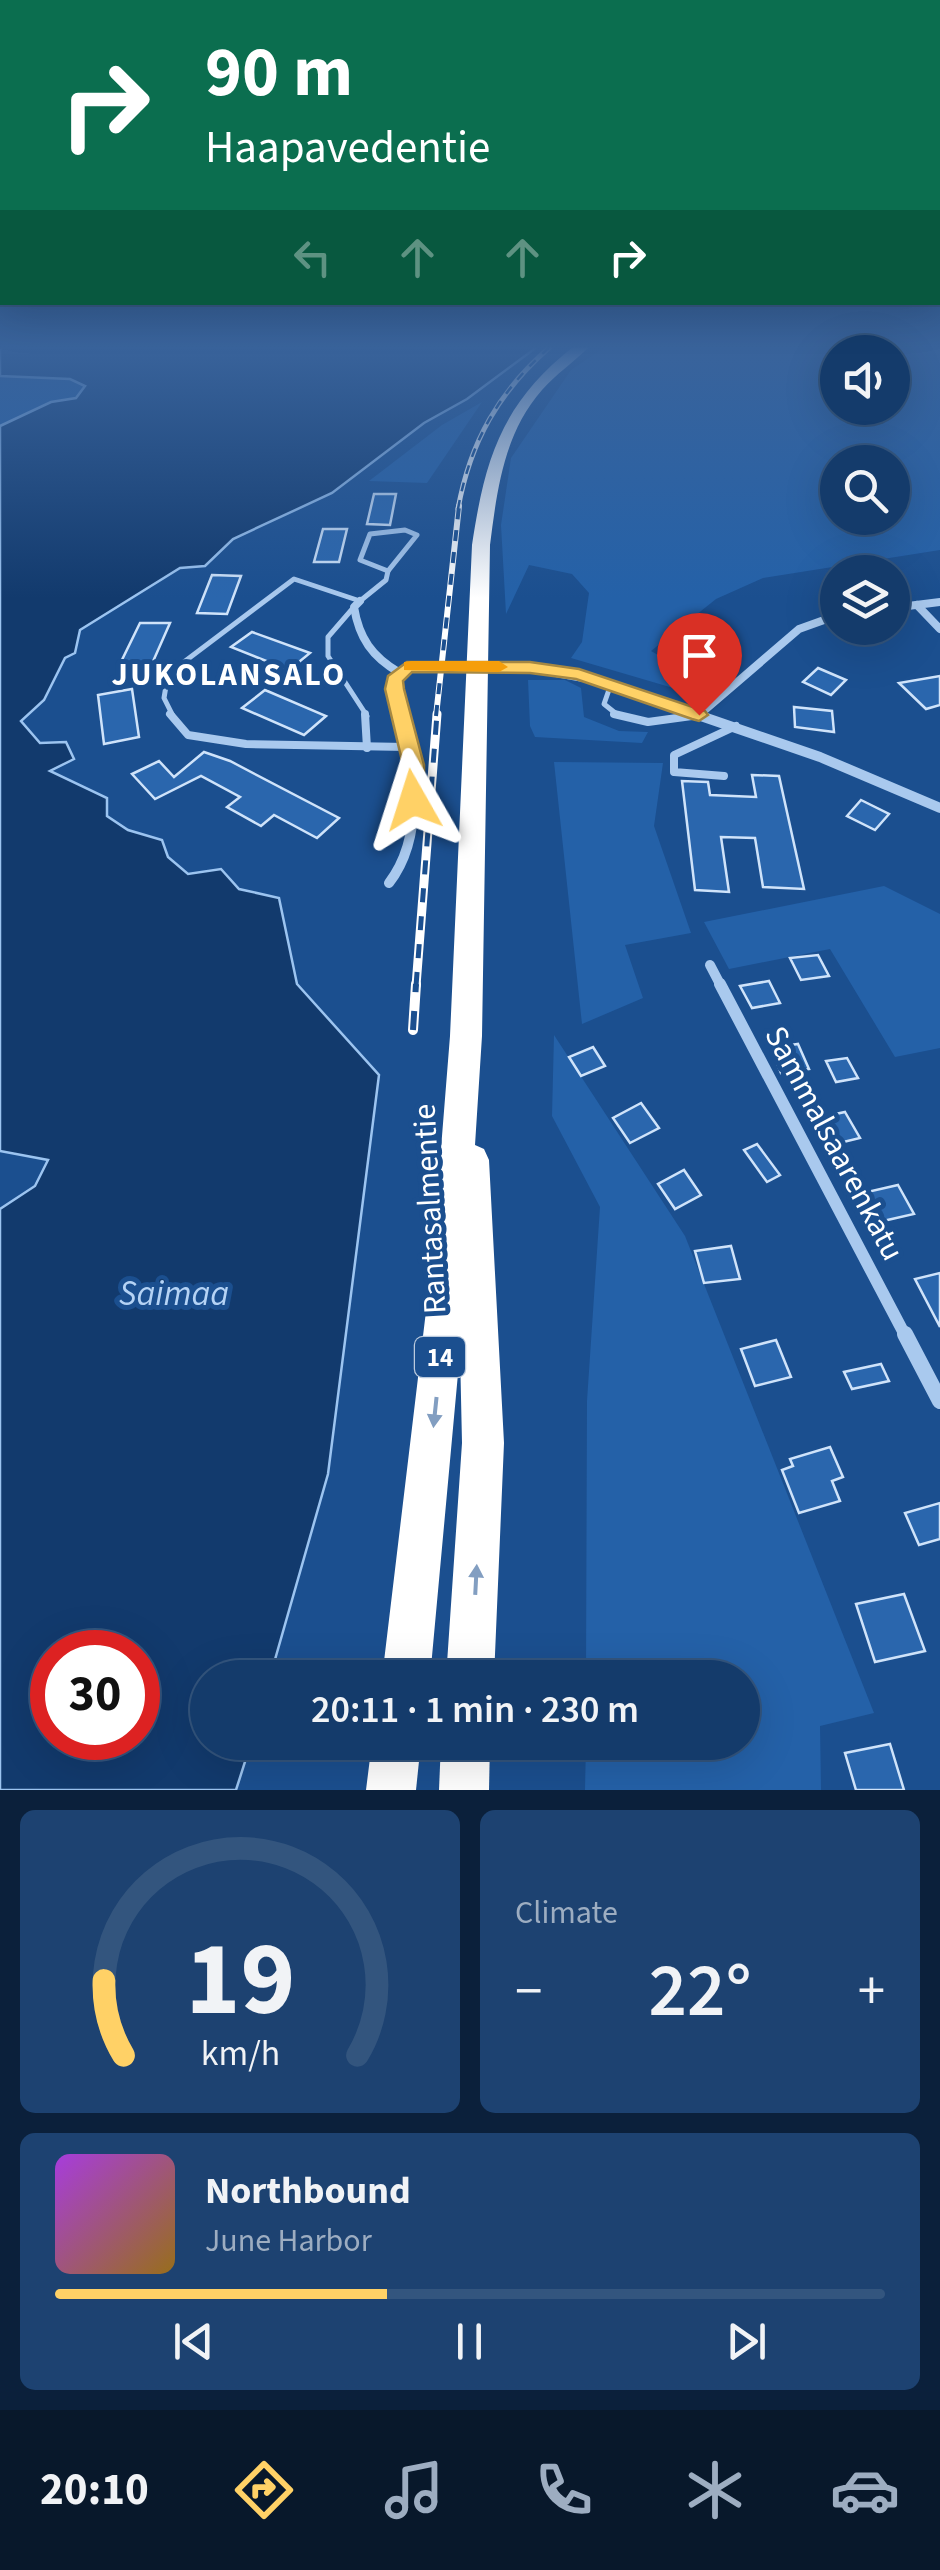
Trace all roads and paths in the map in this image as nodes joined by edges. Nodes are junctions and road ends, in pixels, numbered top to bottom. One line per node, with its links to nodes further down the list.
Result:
1 (508, 431): 19 (highway, Rantasalmentie / 14)
2 (388, 571): 2 (lane); 4 (lane)
3 (940, 602): 5 (street)
4 (357, 604): 9 (street); 14 (lane); 14 (lane)
5 (916, 605): 6 (street); 8 (street)
6 (910, 606)
7 (820, 622): 11 (street)
8 (940, 629)
9 (400, 673): 10 (street, bridge); 13 (street)
10 (611, 684): 11 (street); 11 (lane)
11 (699, 715): 12 (street)
12 (737, 726): 15 (lane); 16 (street)
13 (406, 747): 14 (lane); 17 (street)
14 (367, 748)
15 (724, 776)
16 (940, 808)
17 (389, 883)
18 (710, 964): 20 (street, Sammalsaarenkatu)
19 (466, 1036): 21 (highway, Rantasalmentie / 14, one-way to 21); 24 (highway, Rantasalmentie / 14, one-way to 19)
20 (940, 1401)
21 (416, 1596): 22 (highway, Rantasalmentie / 14); 23 (highway, Rantasalmentie / 14)
22 (408, 1660)
23 (419, 1660)
24 (471, 1660)
25 (395, 1760): 28 (highway)
26 (412, 1760): 29 (highway)
27 (465, 1760): 30 (highway)
28 (391, 1790)
29 (409, 1790)
30 (464, 1790)

